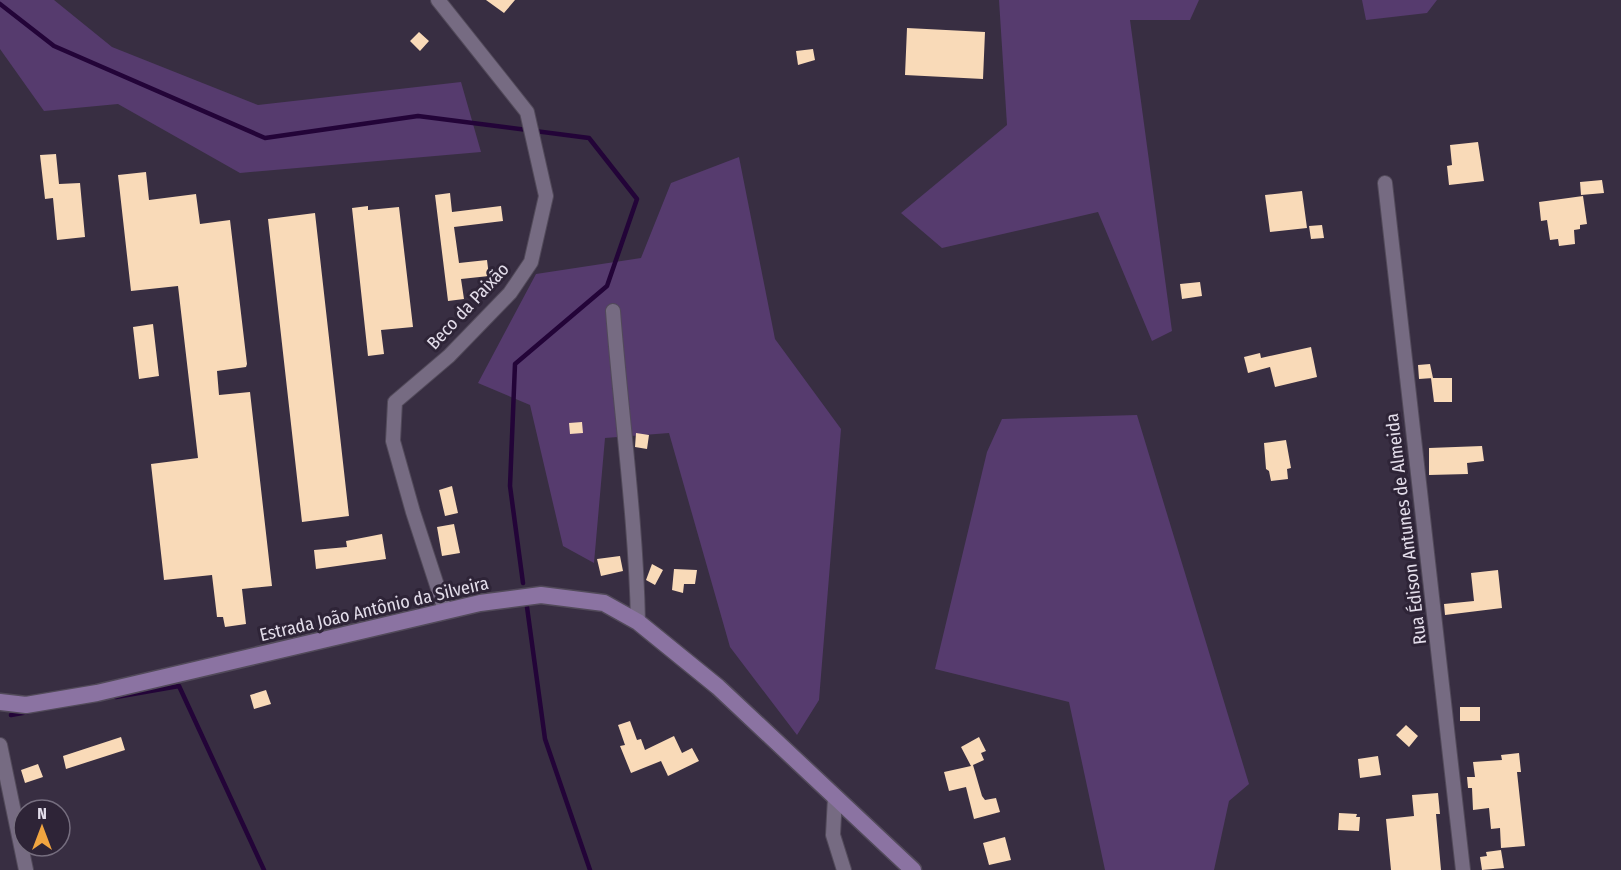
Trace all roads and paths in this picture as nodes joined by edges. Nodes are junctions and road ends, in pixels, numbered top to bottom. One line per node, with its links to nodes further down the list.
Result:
1 (438, 0): 4 (street, Beco da Paixão)
2 (1385, 183): 12 (street, Rua Édison Antunes de Almeida)
3 (613, 311): 5 (street)
4 (445, 610): 5 (main road, Estrada João Antônio da Silveira); 6 (main road, Estrada João Antônio da Silveira)
5 (638, 622): 8 (main road, Estrada João Antônio da Silveira)
6 (0, 702)
7 (0, 745): 9 (street)
8 (836, 797): 10 (street); 11 (main road, Estrada João Antônio da Silveira)
9 (27, 870)
10 (844, 870)
11 (913, 870)
12 (1463, 870)

